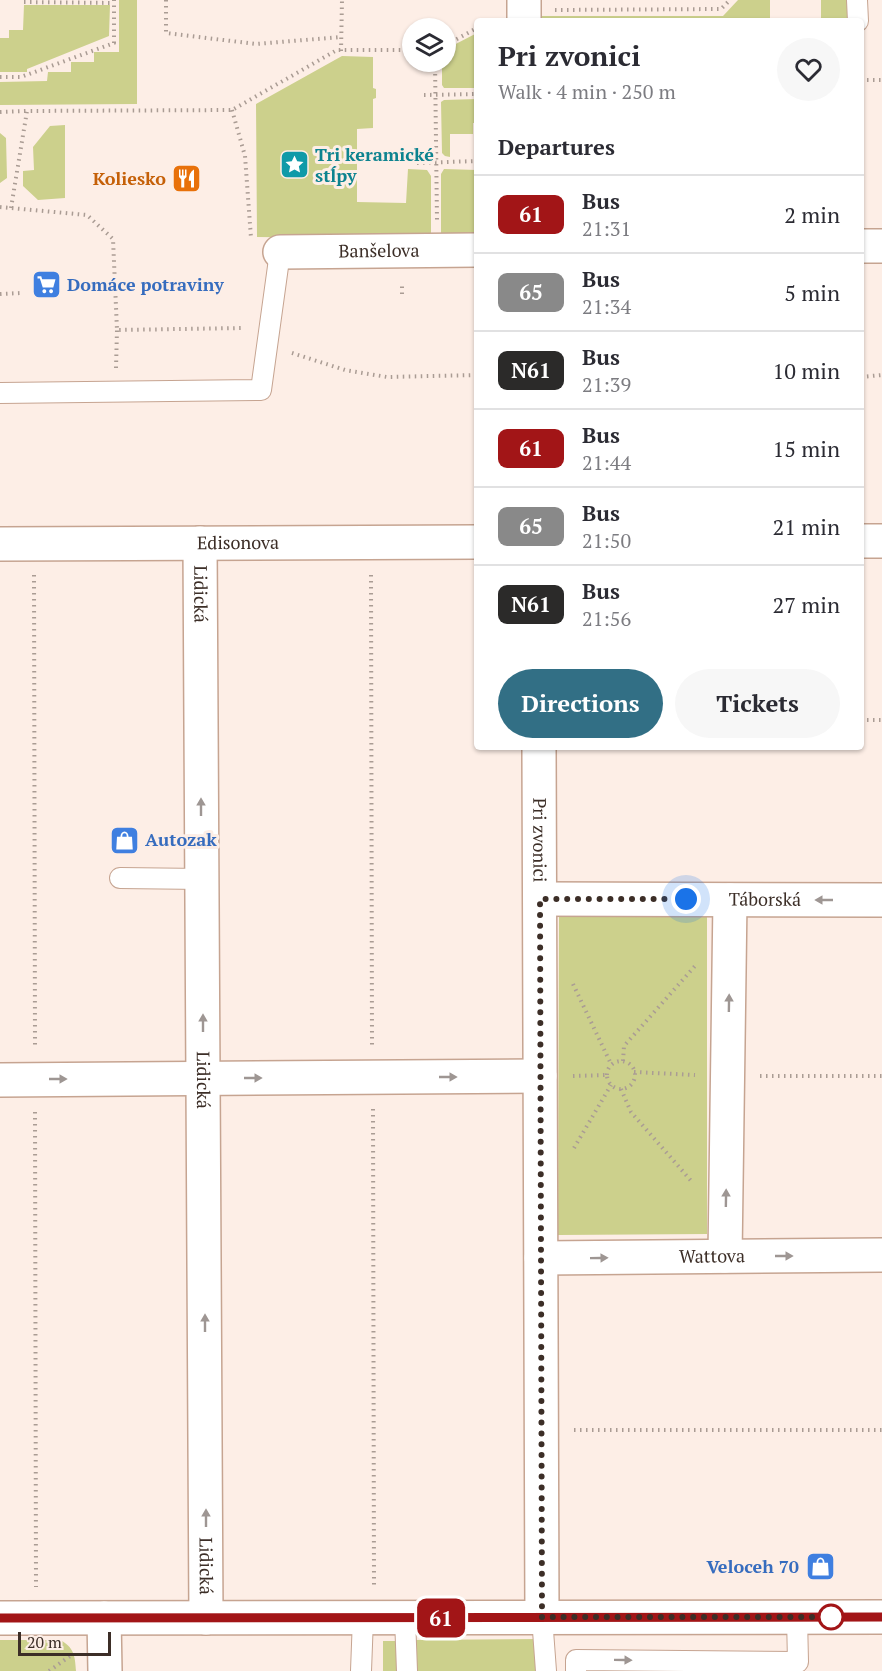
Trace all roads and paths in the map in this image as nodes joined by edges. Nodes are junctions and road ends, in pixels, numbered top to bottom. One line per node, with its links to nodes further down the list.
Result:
1 (166, 0): 11 (path)
2 (342, 0): 11 (path)
3 (730, 0): 8 (path)
4 (857, 0): 9 (lane)
5 (75, 1): 6 (path); 7 (path)
6 (114, 1): 16 (path)
7 (24, 2)
8 (524, 10)
9 (858, 18)
10 (474, 30): 12 (path)
11 (341, 37): 14 (path)
12 (456, 40)
13 (402, 50): 14 (path)
14 (341, 51): 22 (path)
15 (435, 72): 21 (path)
16 (0, 77)
17 (864, 80): 18 (path)
18 (882, 80)
19 (474, 94): 21 (path)
20 (424, 95): 21 (path)
21 (436, 95): 27 (path)
22 (232, 110): 23 (path); 34 (path)
23 (27, 111): 24 (path); 29 (path)
24 (0, 112)
25 (474, 161): 27 (path)
26 (417, 163): 27 (path)
27 (437, 163): 32 (path)
28 (0, 207): 29 (path)
29 (12, 208): 38 (path)
30 (864, 246): 31 (street)
31 (882, 246)
32 (438, 250): 33 (street, Banšelova); 34 (street, Banšelova)
33 (474, 250)
34 (280, 252): 39 (lane)
35 (21, 293): 36 (path)
36 (0, 294)
37 (250, 328): 38 (path)
38 (117, 330): 43 (path)
39 (268, 342): 40 (path); 43 (lane)
40 (474, 375)
41 (882, 375): 42 (path)
42 (864, 376)
43 (115, 392): 44 (lane)
44 (0, 393)
45 (864, 541): 46 (street)
46 (882, 541)
47 (474, 542): 48 (street, Edisonova)
48 (200, 543): 49 (street, Edisonova); 54 (street, Lidická, one-way to 48)
49 (0, 544)
50 (864, 720): 51 (path)
51 (882, 720)
52 (539, 750): 55 (street, Pri zvonici)
53 (120, 878): 54 (lane)
54 (202, 879): 66 (street, Lidická, one-way to 54)
55 (540, 899): 57 (street, Táborská); 63 (street, Pri zvonici)
56 (882, 900): 57 (street, Táborská, one-way to 57)
57 (730, 913): 59 (path); 64 (street, one-way to 57)
58 (568, 974): 60 (path)
59 (623, 1061): 60 (path); 61 (path)
60 (611, 1064): 62 (path)
61 (634, 1072): 64 (path); 69 (path)
62 (606, 1075): 63 (path); 68 (path)
63 (551, 1076): 66 (street, one-way to 63); 74 (street, Pri zvonici)
64 (728, 1076): 65 (path); 73 (street, one-way to 64)
65 (882, 1076)
66 (203, 1078): 67 (street, one-way to 66); 82 (street, Lidická, one-way to 66)
67 (0, 1080)
68 (611, 1084): 69 (path); 70 (path)
69 (621, 1089): 71 (path)
70 (569, 1156)
71 (694, 1184)
72 (882, 1255): 73 (street, Wattova, one-way to 72)
73 (725, 1256): 74 (street, Wattova, one-way to 73)
74 (541, 1258): 75 (street, Pri zvonici)
75 (542, 1430): 76 (path); 77 (street, Pri zvonici)
76 (882, 1430)
77 (542, 1617): 78 (street); 84 (street); 90 (lane)
78 (797, 1617): 79 (street); 91 (lane, one-way to 78)
79 (882, 1617)
80 (0, 1618): 81 (street)
81 (104, 1618): 82 (street); 87 (street)
82 (206, 1618): 83 (street)
83 (363, 1618): 84 (street); 88 (lane)
84 (405, 1618): 89 (lane)
85 (77, 1652): 86 (path)
86 (49, 1671)
87 (105, 1671)
88 (361, 1671)
89 (407, 1671)
90 (546, 1671)
91 (576, 1671)

